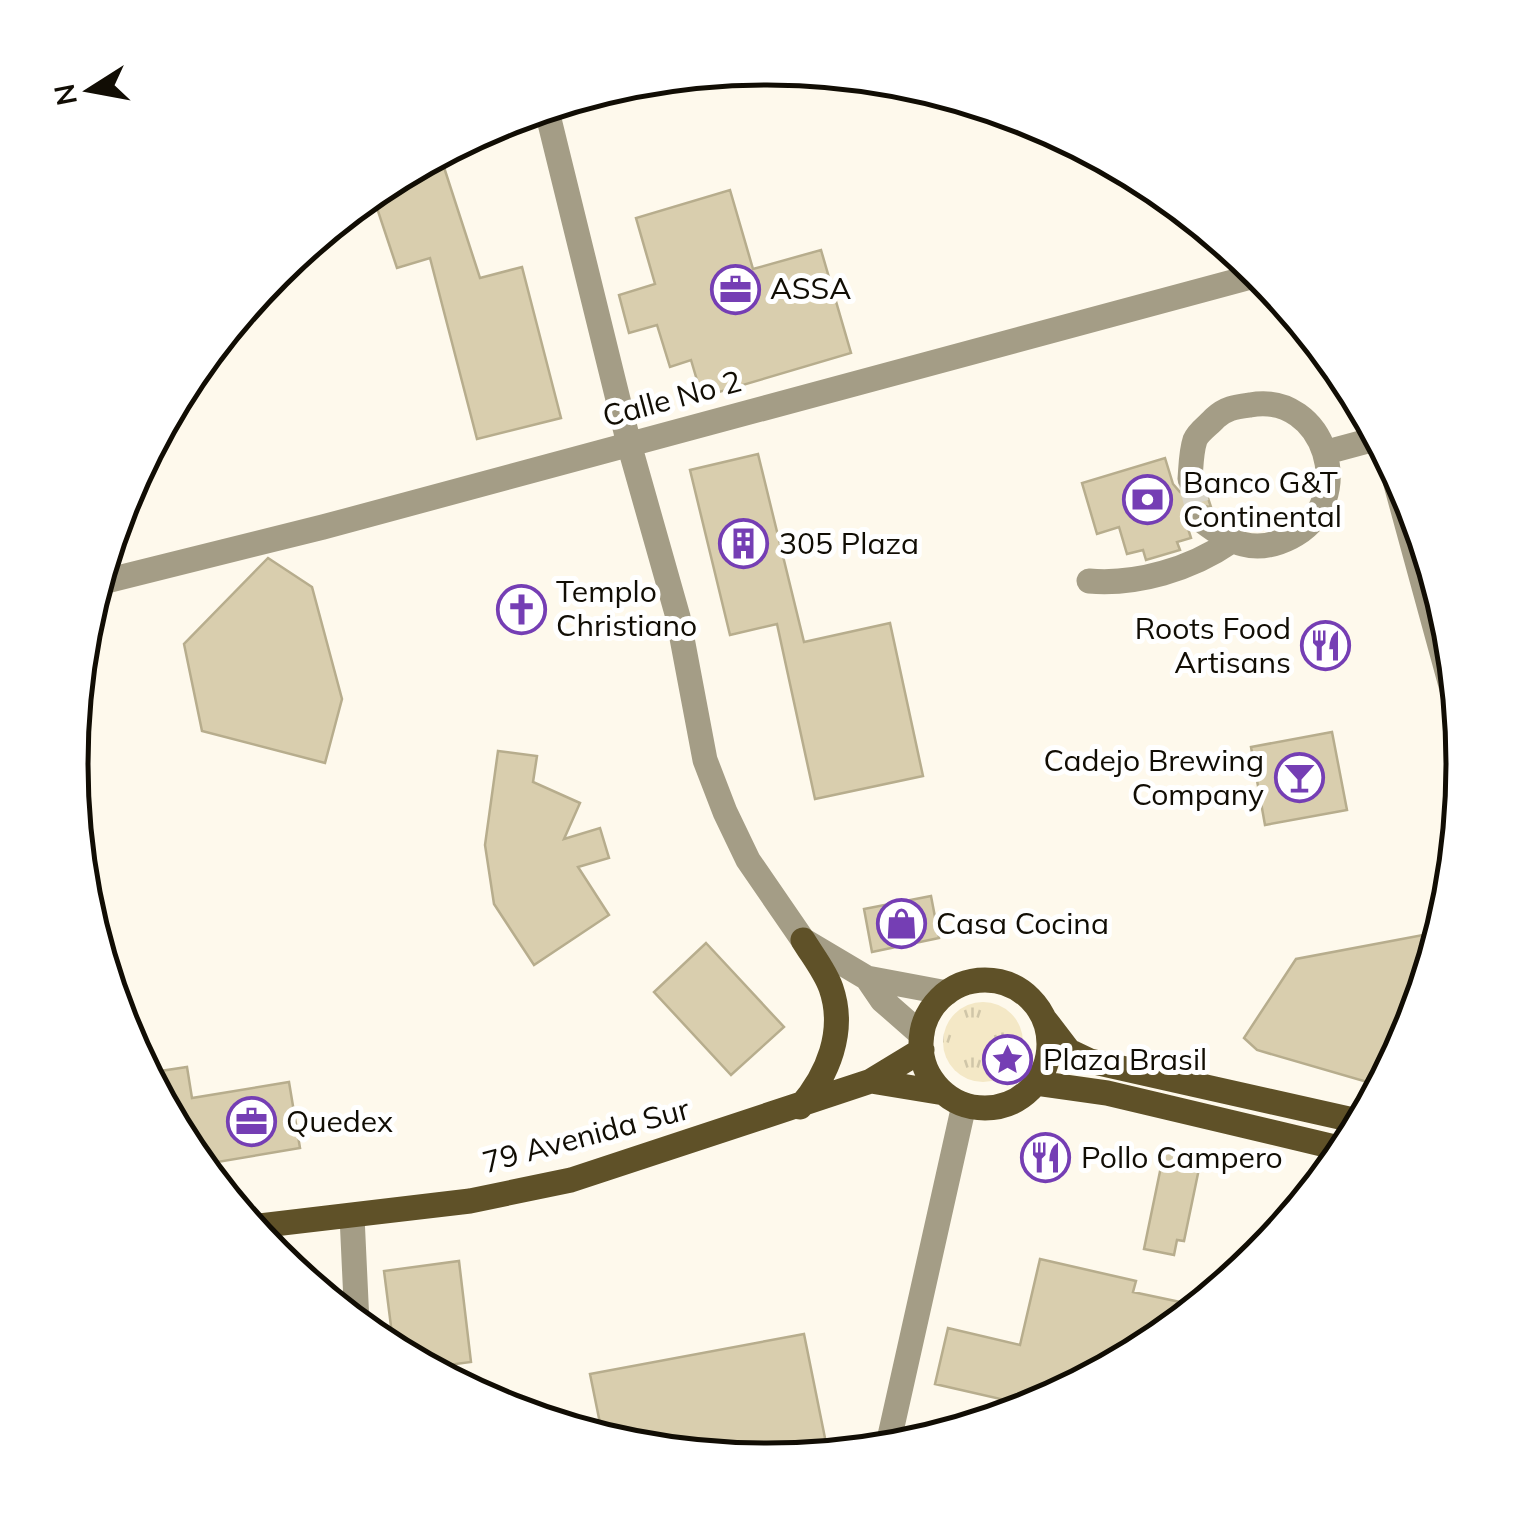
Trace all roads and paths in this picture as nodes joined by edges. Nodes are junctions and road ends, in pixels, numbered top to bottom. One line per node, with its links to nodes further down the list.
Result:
1 (549, 121): 4 (street)
2 (1243, 279): 4 (street, Calle No 2)
3 (1365, 442): 5 (street)
4 (629, 444): 9 (street, Calle No 2); 11 (street)
5 (1327, 452): 6 (street); 8 (street)
6 (1190, 478)
7 (1201, 520): 8 (street)
8 (1230, 542): 10 (street)
9 (115, 579)
10 (1090, 580)
11 (803, 940): 12 (street); 19 (main road)
12 (866, 978): 13 (street); 15 (street)
13 (946, 993): 14 (main road); 15 (main road)
14 (1043, 1017): 17 (main road); 20 (main road)
15 (922, 1042): 16 (main road, 79 Avenida Sur); 18 (main road)
16 (871, 1081): 18 (main road, 79 Avenida Sur); 19 (main road, 79 Avenida Sur)
17 (1036, 1083): 18 (main road); 21 (main road)
18 (954, 1099): 25 (street)
19 (800, 1107): 22 (main road, 79 Avenida Sur)
20 (1347, 1119)
21 (1329, 1146)
22 (352, 1216): 23 (main road, 79 Avenida Sur); 24 (street)
23 (268, 1224)
24 (355, 1304)
25 (890, 1432)

